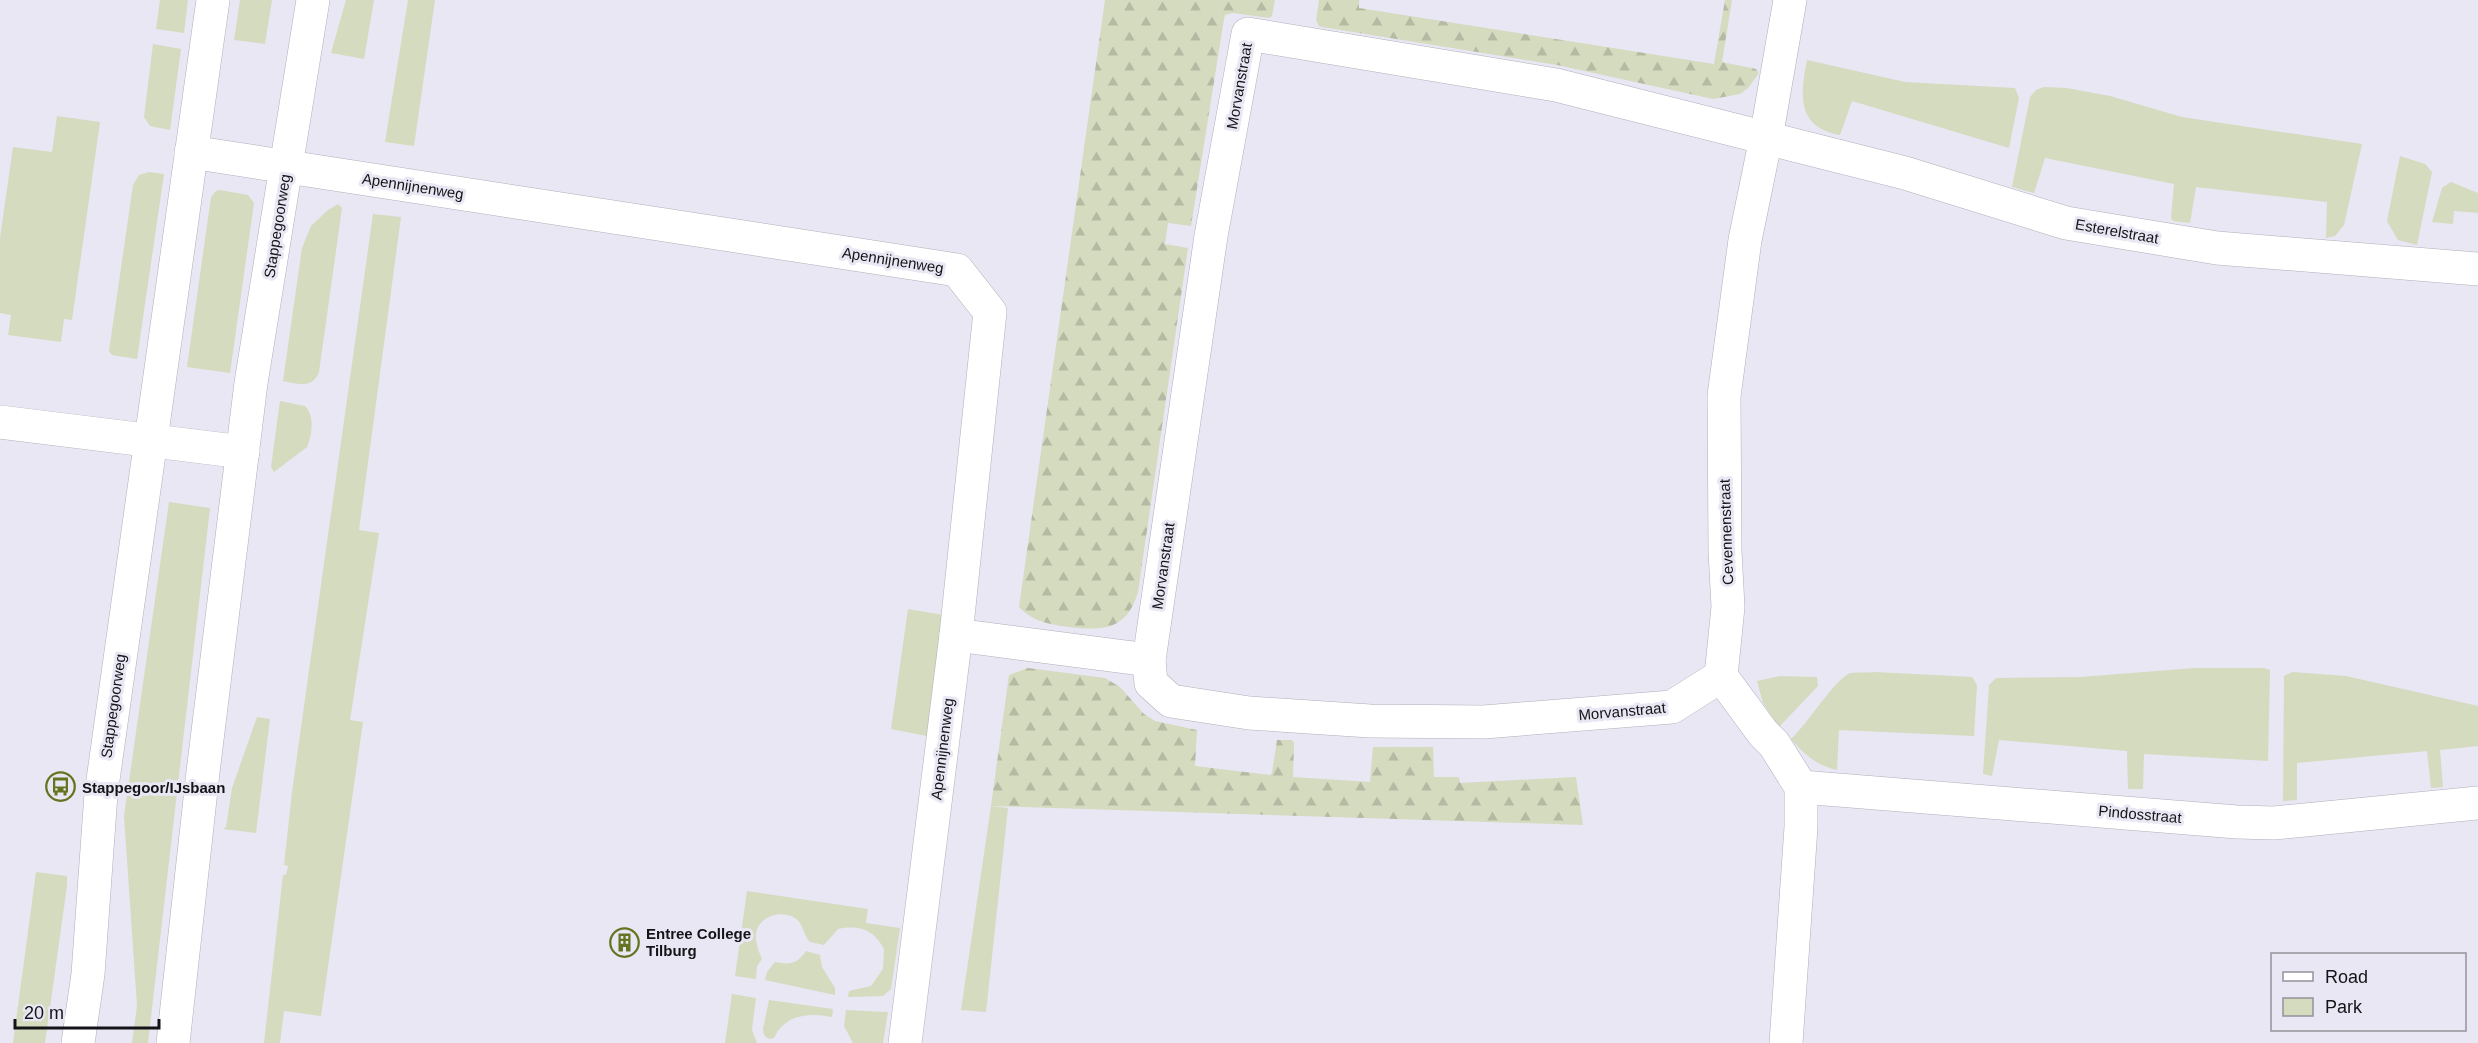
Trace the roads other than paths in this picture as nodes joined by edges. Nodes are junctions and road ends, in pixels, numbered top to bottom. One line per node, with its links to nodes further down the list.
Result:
1 (213, 0): 5 (street, Stappegoorweg)
2 (313, 0): 6 (street, Stappegoorweg)
3 (1790, 0): 4 (street, Cevennenstraat)
4 (1766, 138): 7 (street, Esterelstraat); 12 (street, Morvanstraat); 13 (street, Cevennenstraat)
5 (191, 152): 6 (street, Apennijnenweg); 9 (street, Stappegoorweg)
6 (286, 166): 10 (street, Stappegoorweg); 11 (street, Apennijnenweg)
7 (2478, 269)
8 (0, 422): 9 (street)
9 (149, 442): 10 (street); 16 (street, Stappegoorweg)
10 (243, 452): 17 (street, Stappegoorweg)
11 (956, 635): 12 (street); 18 (street, Apennijnenweg)
12 (1149, 660): 13 (street, Morvanstraat)
13 (1721, 676): 14 (street)
14 (1801, 787): 15 (street, Pindosstraat); 19 (street)
15 (2478, 803)
16 (78, 1043)
17 (173, 1043)
18 (905, 1043)
19 (1786, 1043)

